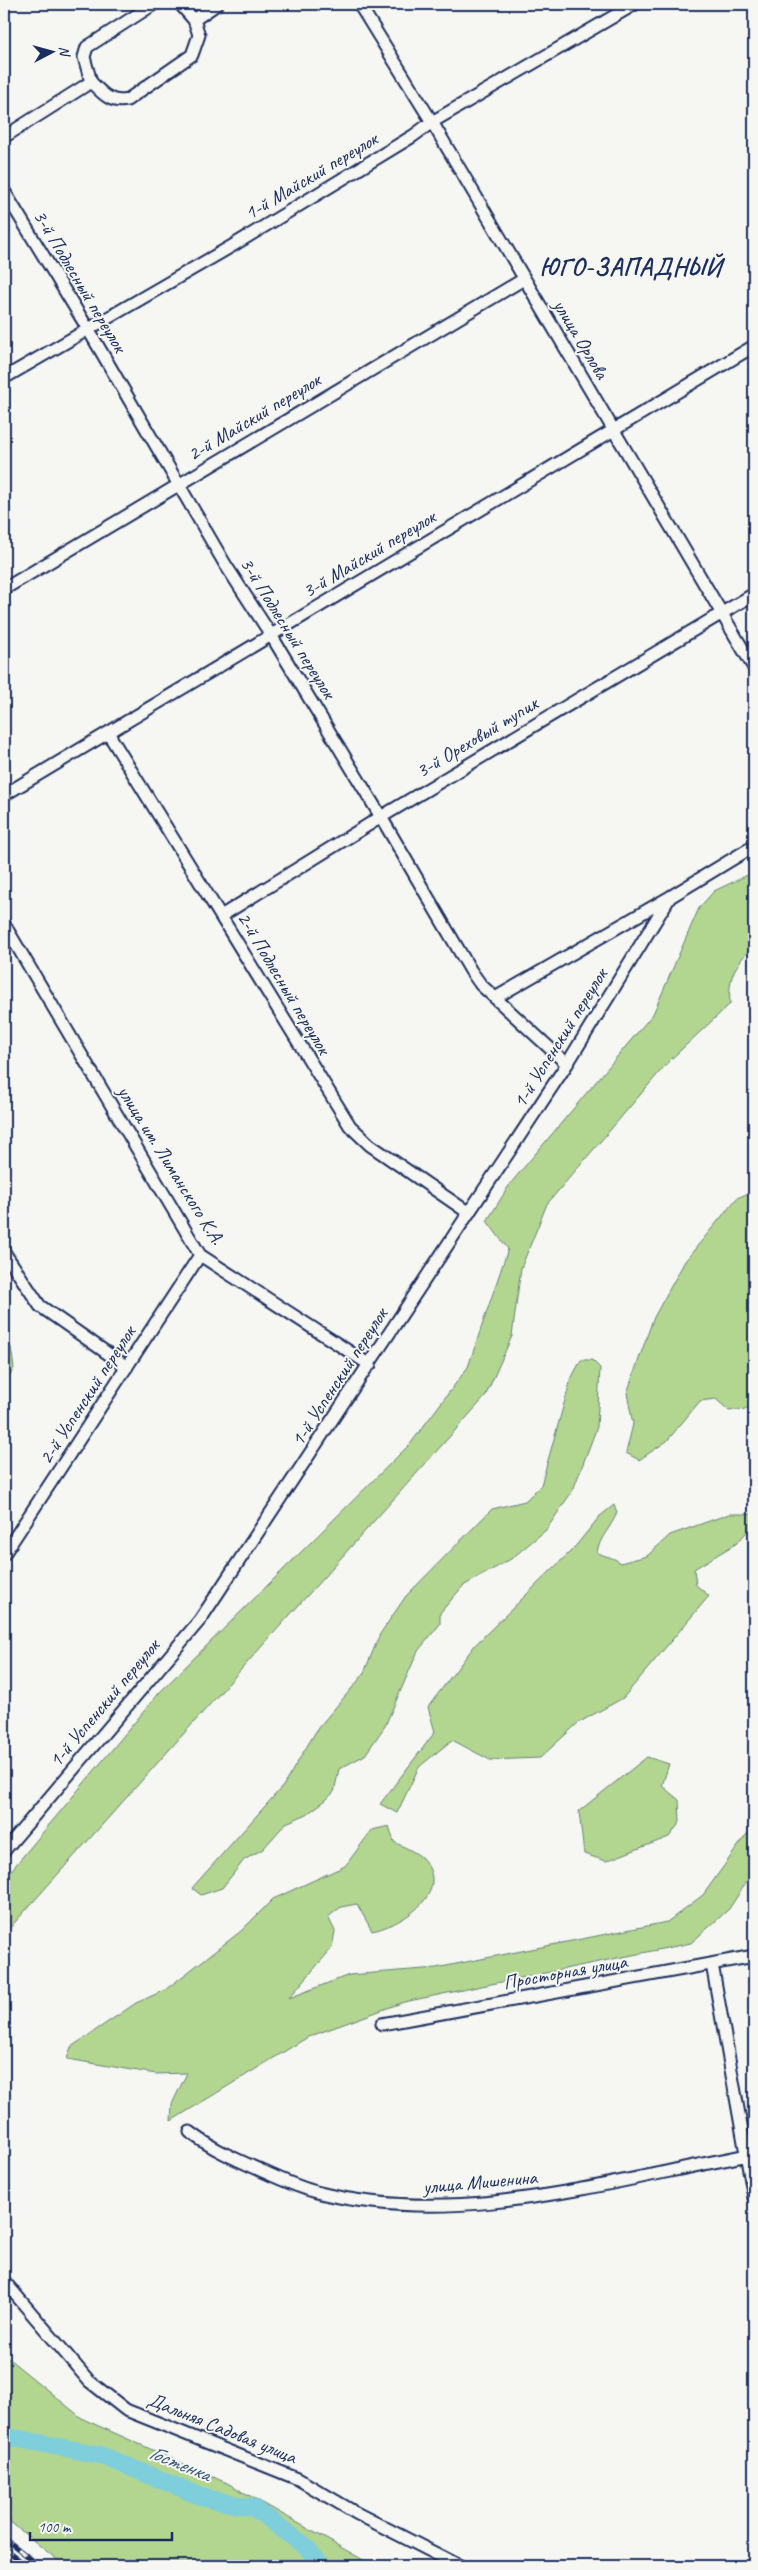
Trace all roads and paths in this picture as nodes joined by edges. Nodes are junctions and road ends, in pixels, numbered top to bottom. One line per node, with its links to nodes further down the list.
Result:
1 (154, 4): 7 (street)
2 (180, 4): 6 (street)
3 (217, 4): 6 (street)
4 (359, 4): 8 (street, улица Орлова)
5 (635, 4): 8 (street, 1-й Майский переулок)
6 (194, 20): 7 (street)
7 (91, 82): 9 (street)
8 (432, 122): 11 (street, улица Орлова); 12 (street, 1-й Майский переулок)
9 (4, 138)
10 (4, 191): 12 (street, 3-й Подлесный переулок)
11 (524, 279): 15 (street, улица Орлова); 16 (street, 2-й Майский переулок)
12 (88, 329): 14 (street, 1-й Майский переулок); 16 (street, 3-й Подлесный переулок)
13 (754, 346): 15 (street, 3-й Майский переулок)
14 (4, 378)
15 (613, 429): 19 (street, улица Орлова); 20 (street, 3-й Майский переулок)
16 (178, 484): 17 (street, 2-й Майский переулок); 20 (street, 3-й Подлесный переулок)
17 (4, 589)
18 (754, 594): 19 (street, 3-й Ореховый тупик)
19 (722, 613): 21 (street, улица Орлова); 24 (street, 3-й Ореховый тупик)
20 (271, 635): 22 (street, 3-й Майский переулок); 24 (street, 3-й Подлесный переулок)
21 (754, 668)
22 (108, 733): 23 (street, 3-й Майский переулок); 27 (street, 2-й Подлесный переулок)
23 (4, 795)
24 (380, 817): 27 (street, 3-й Ореховый тупик); 29 (street, 3-й Подлесный переулок)
25 (754, 846): 26 (street, 1-й Успенский переулок)
26 (670, 897): 29 (street, 1-й Успенский переулок); 30 (street, 1-й Успенский переулок)
27 (222, 916): 31 (street, 2-й Подлесный переулок)
28 (4, 924): 33 (street, улица им. Лиманского К.А.)
29 (495, 998): 30 (street, 3-й Подлесный переулок)
30 (567, 1064): 31 (street, 1-й Успенский переулок)
31 (469, 1213): 34 (street, 1-й Успенский переулок)
32 (4, 1252): 35 (street)
33 (200, 1255): 34 (street, улица им. Лиманского К.А.); 35 (street, 2-й Успенский переулок)
34 (370, 1365): 37 (street, 1-й Успенский переулок)
35 (127, 1367): 36 (street, 2-й Успенский переулок)
36 (4, 1554)
37 (4, 1851)
38 (754, 1956): 39 (street, Просторная улица)
39 (712, 1964): 40 (street, Просторная улица); 42 (street)
40 (382, 2024)
41 (190, 2132): 42 (street, улица Мишенина)
42 (750, 2155): 43 (street)
43 (754, 2198)
44 (4, 2281): 45 (street, Дальняя Садовая улица)
45 (460, 2566)

